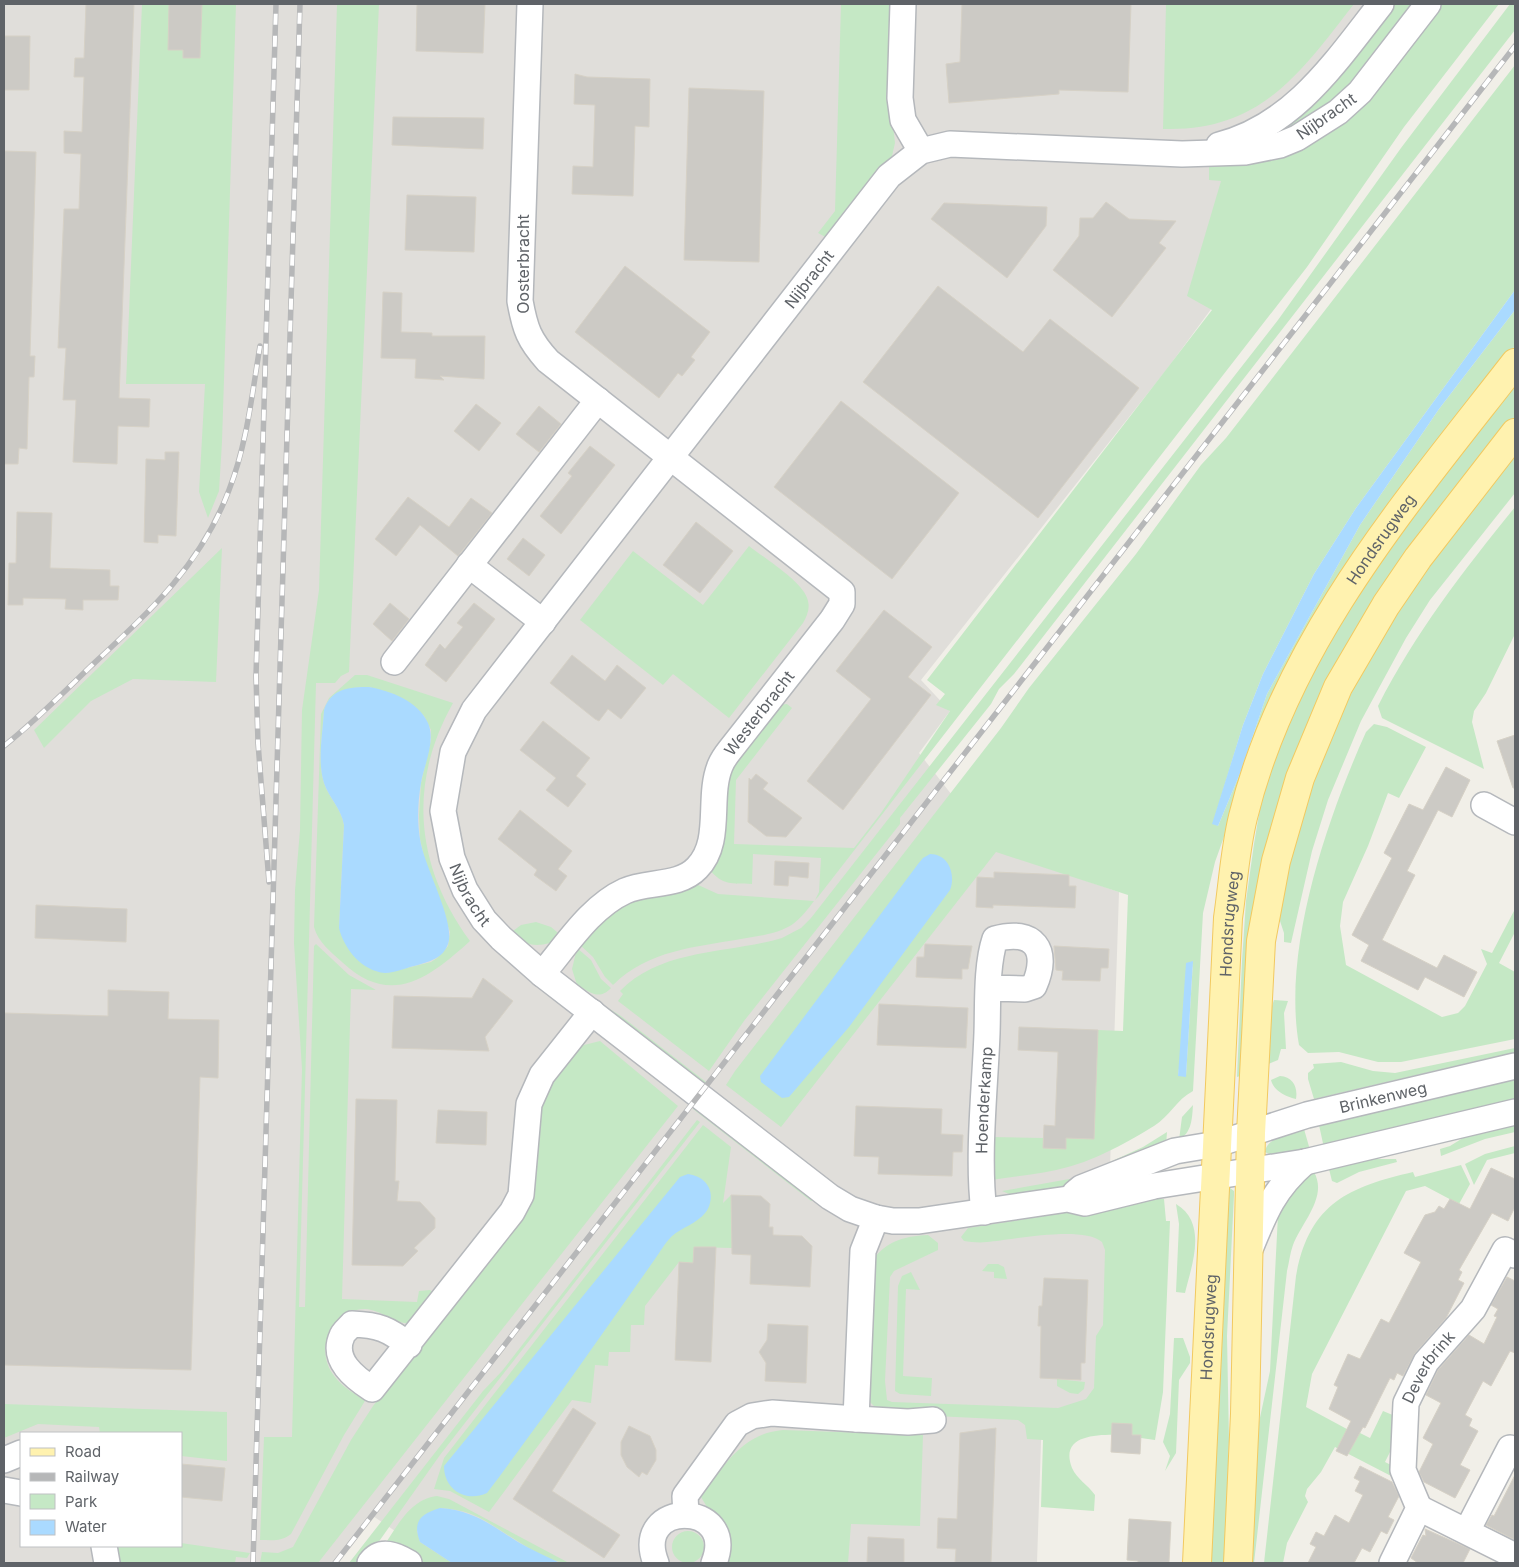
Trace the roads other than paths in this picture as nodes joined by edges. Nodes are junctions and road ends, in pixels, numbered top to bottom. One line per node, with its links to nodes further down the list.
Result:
1 (530, 4): 8 (street, Oosterbracht)
2 (903, 4): 5 (street)
3 (1381, 4): 6 (street, Nijbracht)
4 (1428, 4): 6 (street, Nijbracht)
5 (920, 151): 6 (street, Nijbracht); 10 (street, Nijbracht)
6 (1182, 154)
7 (1515, 363): 22 (main road, Hondsrugweg)
8 (598, 400): 10 (street, Oosterbracht); 11 (street)
9 (1515, 433): 21 (main road, Hondsrugweg)
10 (670, 456): 12 (street, Nijbracht); 16 (street, Westerbracht)
11 (469, 565): 12 (street); 13 (street)
12 (543, 622): 16 (street, Nijbracht)
13 (394, 662)
14 (1484, 805): 15 (street)
15 (1515, 822)
16 (542, 974): 18 (street, Nijbracht)
17 (989, 988): 27 (street, Hoenderkamp)
18 (592, 1012): 28 (street, Nijbracht); 31 (street)
19 (1515, 1066): 21 (street, Brinkenweg)
20 (1515, 1112): 23 (street)
21 (1252, 1133): 22 (street); 24 (main road, Hondsrugweg)
22 (1217, 1144): 25 (main road, Hondsrugweg); 26 (street)
23 (1305, 1162): 24 (street); 29 (street)
24 (1251, 1170): 25 (street); 29 (main road, Hondsrugweg)
25 (1214, 1178): 26 (street); 49 (main road, Hondsrugweg)
26 (1068, 1200): 27 (street)
27 (984, 1212): 28 (street)
28 (876, 1218): 32 (street)
29 (1250, 1249): 50 (main road, Hondsrugweg)
30 (1515, 1255): 39 (street, Deverbrink)
31 (409, 1345)
32 (856, 1419): 33 (street); 40 (street)
33 (933, 1420)
34 (1510, 1448): 41 (street)
35 (20, 1453): 36 (street)
36 (4, 1460)
37 (4, 1490): 38 (street)
38 (20, 1493)
39 (1420, 1508): 41 (street); 51 (street)
40 (686, 1515): 47 (street); 48 (street)
41 (1467, 1531): 43 (street)
42 (104, 1547): 45 (street)
43 (1515, 1556)
44 (371, 1562): 46 (street)
45 (107, 1563)
46 (409, 1563)
47 (656, 1563)
48 (714, 1563)
49 (1197, 1563)
50 (1238, 1563)
51 (1392, 1563)

